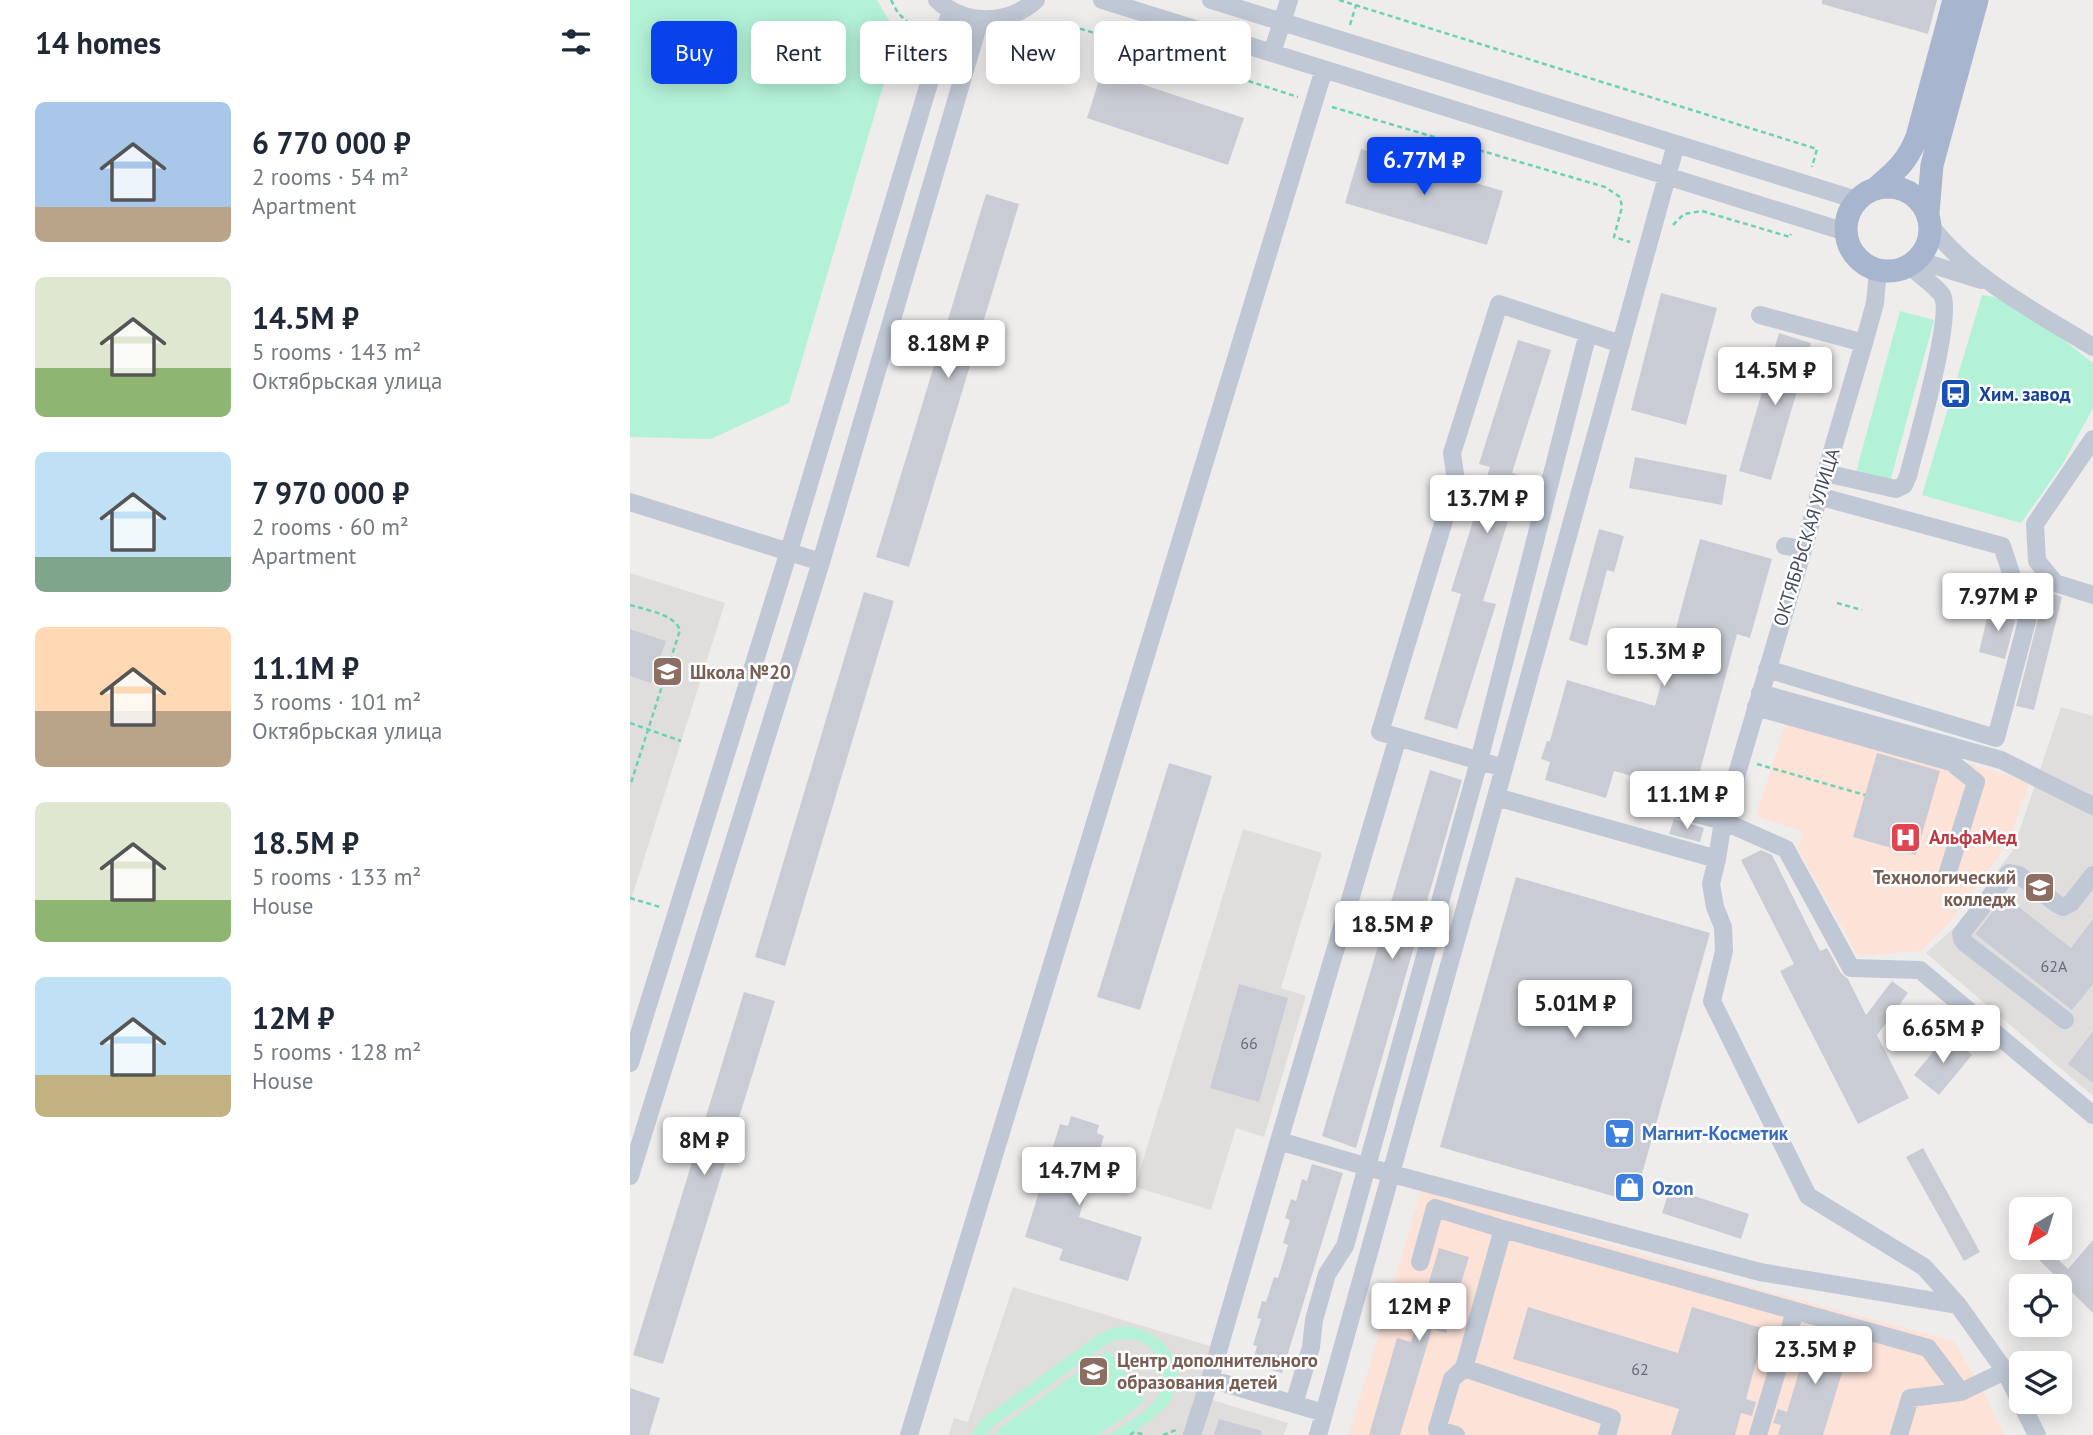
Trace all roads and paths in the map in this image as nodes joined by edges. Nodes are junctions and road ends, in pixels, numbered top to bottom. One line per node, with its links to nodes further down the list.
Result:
1 (1036, 0): 9 (street)
2 (1102, 0): 10 (street)
3 (1211, 0): 11 (street)
4 (1289, 0): 11 (street)
5 (1339, 0): 18 (path)
6 (1954, 0): 19 (main road)
7 (1977, 0): 21 (main road)
8 (944, 5): 9 (street); 37 (street)
9 (980, 19): 38 (street)
10 (1170, 21)
11 (1282, 22): 13 (street); 16 (street)
12 (1251, 46): 13 (street)
13 (1272, 53): 14 (street)
14 (1324, 69): 17 (street); 81 (street)
15 (1325, 105): 24 (path)
16 (1676, 144): 17 (street); 18 (street)
17 (1667, 176): 20 (street); 24 (street)
18 (1806, 184): 19 (street)
19 (1867, 194): 21 (main road); 23 (main road)
20 (1797, 216): 22 (path); 23 (street)
21 (1929, 219): 25 (main road); 27 (street)
22 (1672, 226)
23 (1846, 232): 26 (main road)
24 (1647, 248): 31 (street)
25 (1913, 263): 26 (main road); 27 (street); 34 (street)
26 (1878, 271): 30 (street, ОКТЯБРЬСКАЯ УЛИЦА)
27 (1991, 283): 32 (street)
28 (1760, 314): 30 (street)
29 (1588, 333): 31 (street); 47 (street); 50 (street)
30 (1864, 342): 34 (street, ОКТЯБРЬСКАЯ УЛИЦА)
31 (1621, 344): 51 (street)
32 (2093, 347)
33 (2093, 439): 39 (street)
34 (1825, 473): 35 (street, ОКТЯБРЬСКАЯ УЛИЦА)
35 (1818, 496): 43 (street, ОКТЯБРЬСКАЯ УЛИЦА); 43 (street)
36 (630, 502): 37 (street)
37 (789, 551): 38 (street); 62 (street)
38 (821, 562): 69 (street)
39 (2093, 595)
40 (1837, 603): 42 (path)
41 (630, 605): 46 (path)
42 (1862, 610)
43 (1767, 668): 44 (street, ОКТЯБРЬСКАЯ УЛИЦА)
44 (1758, 700): 49 (street, ОКТЯБРЬСКАЯ УЛИЦА); 56 (street); 59 (street)
45 (630, 723): 46 (path)
46 (648, 729): 48 (path); 52 (path)
47 (1398, 737): 50 (street); 66 (street)
48 (681, 741)
49 (1740, 760): 53 (path); 57 (street, ОКТЯБРЬСКАЯ УЛИЦА)
50 (1479, 761): 51 (street); 67 (street)
51 (1504, 768): 54 (street)
52 (630, 786)
53 (1865, 795)
54 (1496, 797): 58 (street); 68 (street)
55 (1668, 806): 57 (street)
56 (2093, 806)
57 (1723, 821): 58 (street, ОКТЯБРЬСКАЯ УЛИЦА); 65 (street)
58 (1717, 859): 72 (street, ОКТЯБРЬСКАЯ УЛИЦА)
59 (1947, 874)
60 (2093, 875): 63 (street)
61 (630, 898): 62 (path)
62 (676, 913): 64 (street)
63 (2065, 1020)
64 (630, 1063)
65 (2093, 1115)
66 (1279, 1141): 67 (street); 76 (street)
67 (1367, 1167): 68 (street); 78 (street)
68 (1392, 1174): 72 (street); 79 (street)
69 (630, 1176)
70 (1503, 1229): 71 (street); 73 (street); 74 (street)
71 (1420, 1262)
72 (1958, 1305): 75 (street, ОКТЯБРЬСКАЯ УЛИЦА)
73 (1795, 1311): 77 (street); 88 (street)
74 (1464, 1368): 80 (street); 87 (street)
75 (2006, 1371): 77 (street); 90 (street, ОКТЯБРЬСКАЯ УЛИЦА)
76 (1210, 1379): 78 (street); 84 (street)
77 (1961, 1392): 89 (street)
78 (1294, 1404): 79 (street)
79 (1324, 1413): 85 (street)
80 (1436, 1432): 86 (street)
81 (909, 1435)
82 (1130, 1435): 83 (path)
83 (1146, 1435)
84 (1192, 1435)
85 (1318, 1435)
86 (1456, 1435)
87 (1606, 1435)
88 (1758, 1435)
89 (1899, 1435)
90 (2037, 1435)

